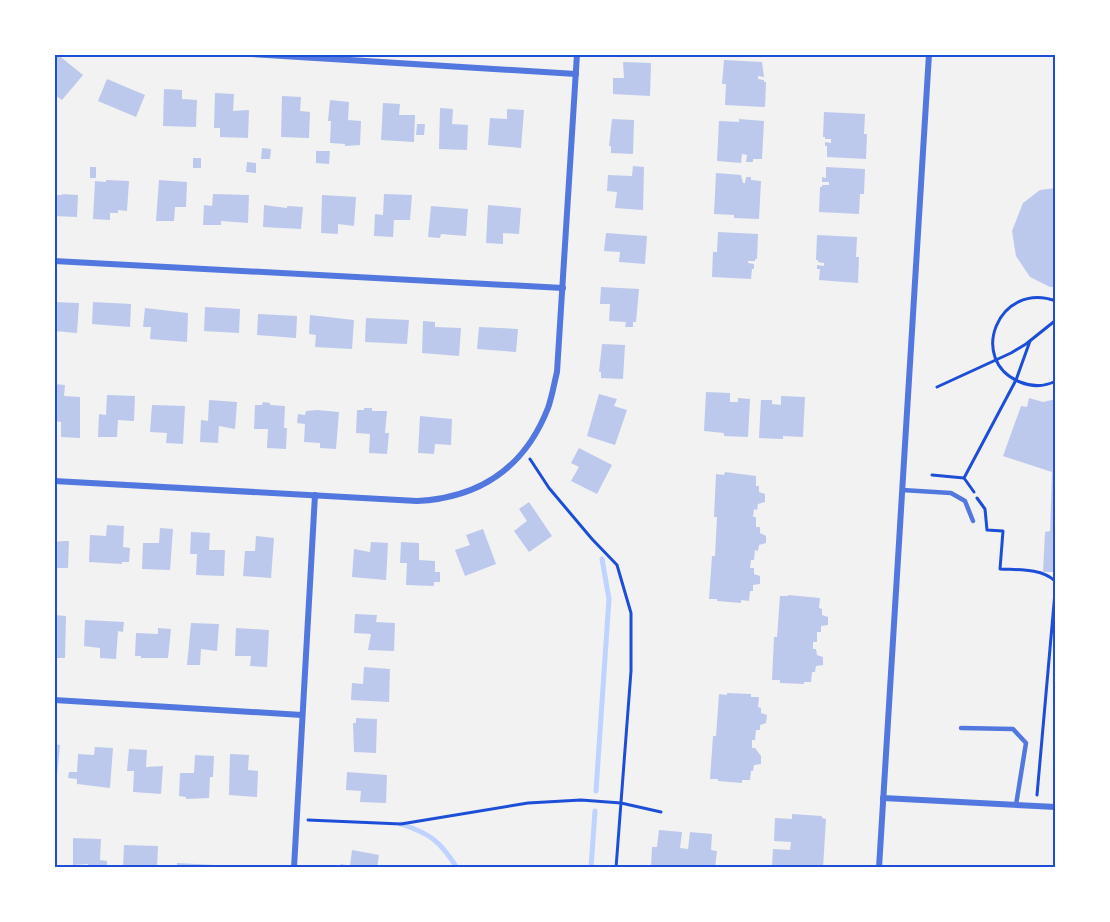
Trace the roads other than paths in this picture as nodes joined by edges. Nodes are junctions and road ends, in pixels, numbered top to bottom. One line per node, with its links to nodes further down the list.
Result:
1 (252, 54): 4 (street)
2 (577, 54): 4 (street)
3 (929, 54): 8 (street)
4 (576, 74): 6 (street)
5 (54, 261): 6 (street)
6 (562, 288): 9 (street)
7 (54, 480): 9 (street)
8 (902, 490): 10 (lane); 14 (street)
9 (315, 495): 12 (street)
10 (973, 521)
11 (54, 700): 12 (street)
12 (302, 715): 17 (street)
13 (961, 728): 15 (lane)
14 (883, 798): 15 (street); 18 (street)
15 (1016, 805): 16 (street)
16 (1056, 807)
17 (294, 868)
18 (879, 868)

